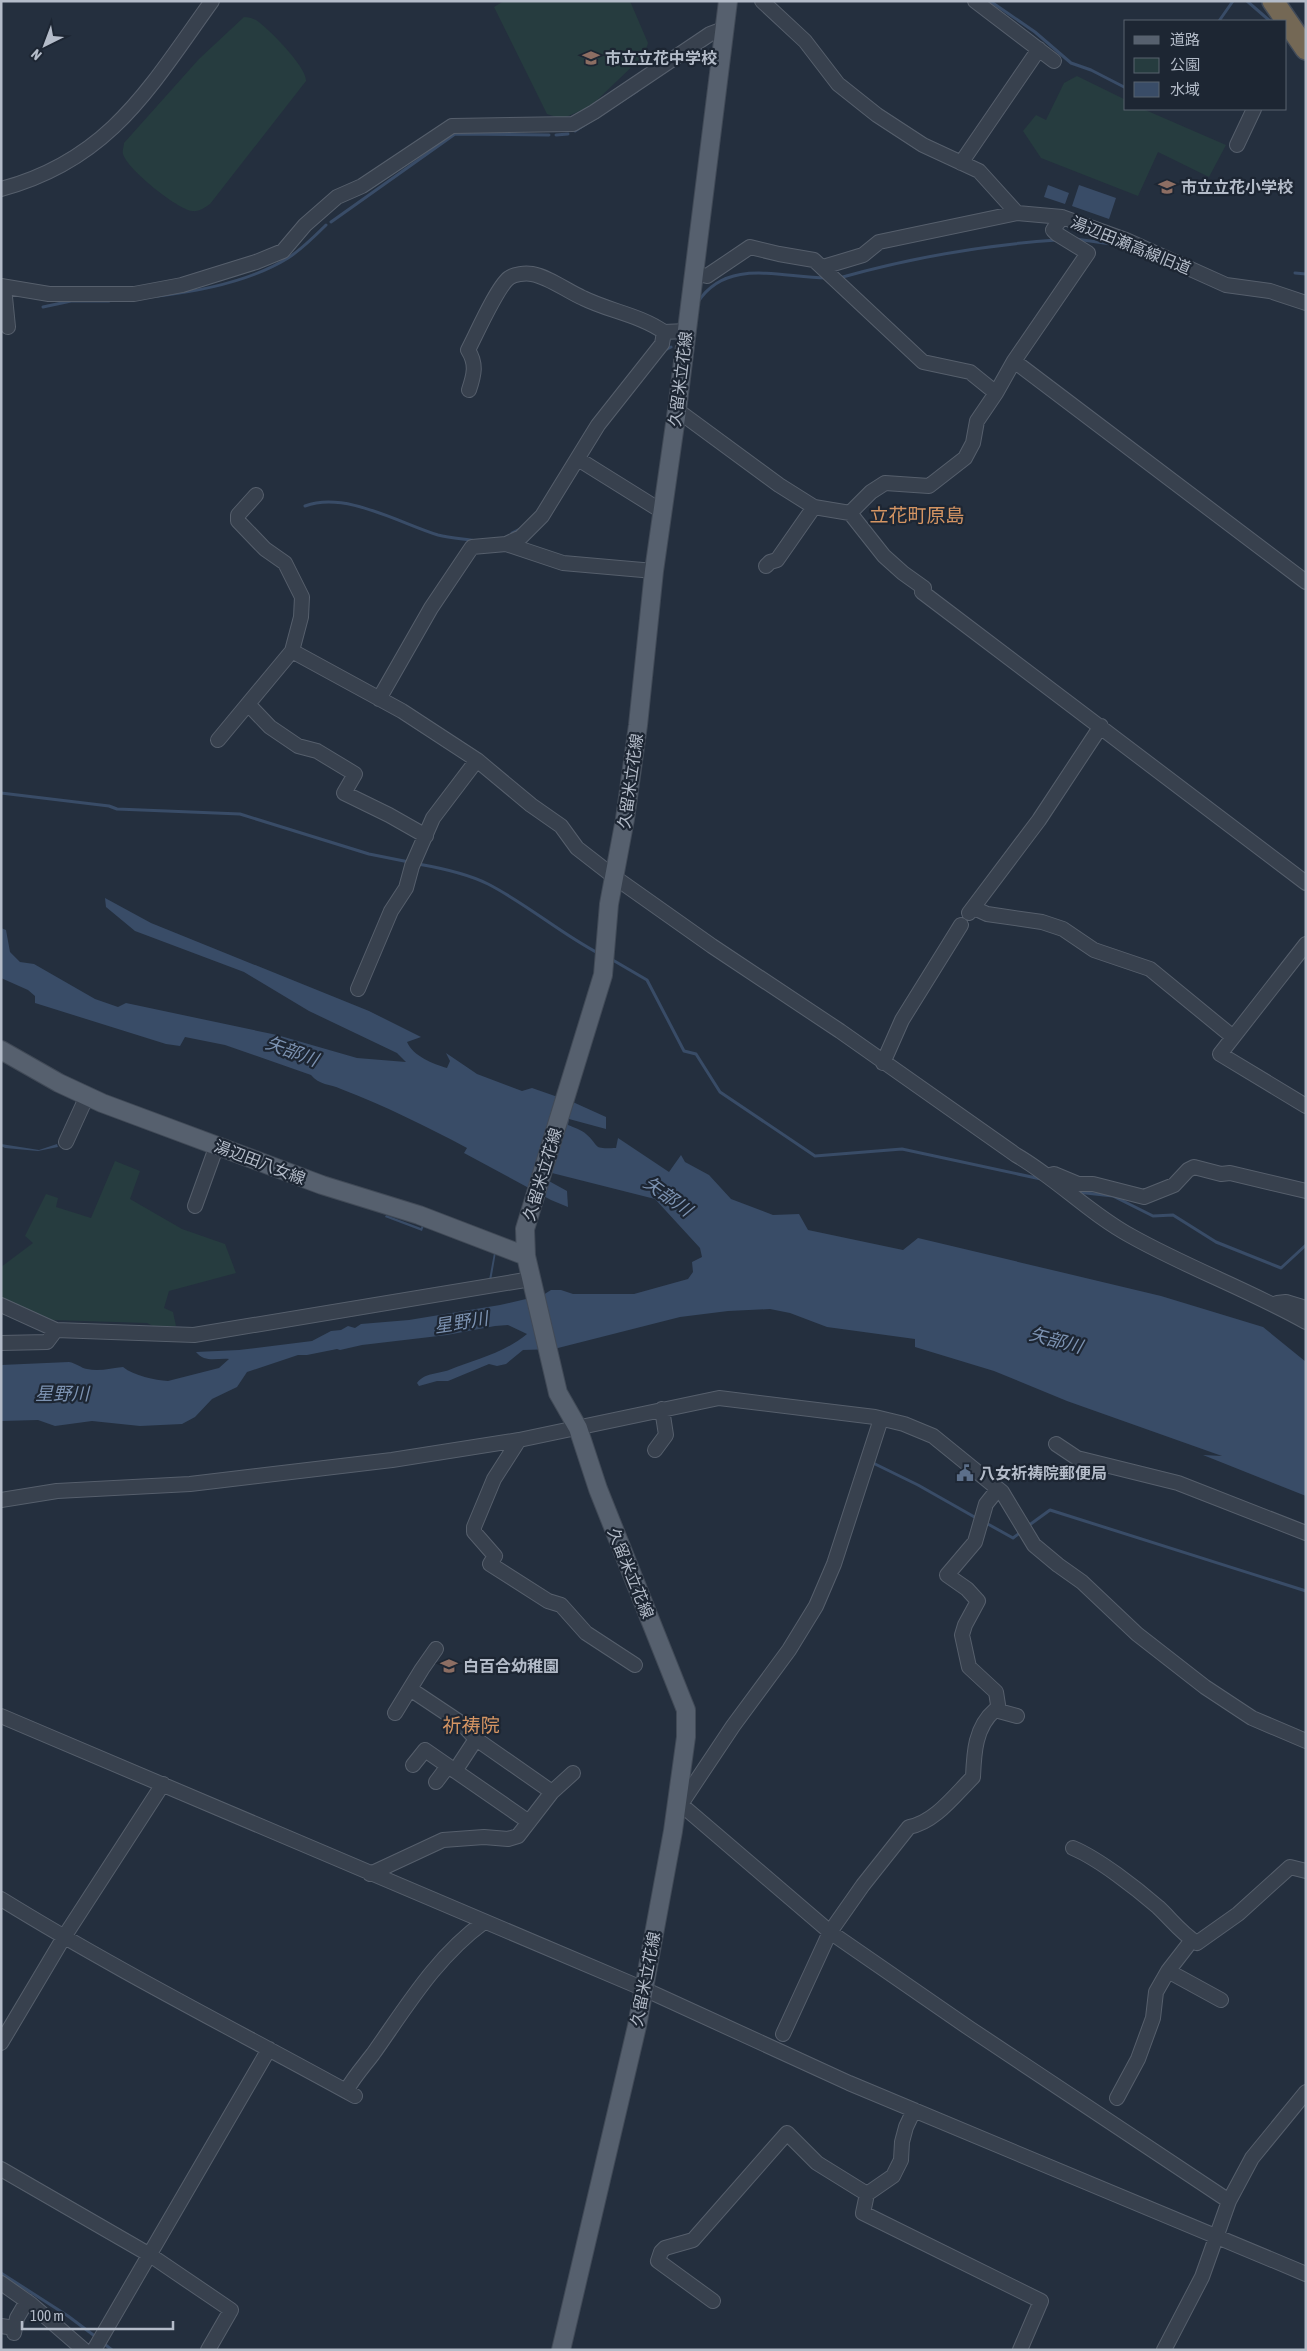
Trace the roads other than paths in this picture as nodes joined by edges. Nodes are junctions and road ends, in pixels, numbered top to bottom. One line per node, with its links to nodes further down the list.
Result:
1 (212, 1): 15 (street)
2 (728, 1): 7 (main road, 久留米立花線)
3 (762, 1): 14 (street)
4 (975, 1): 9 (street)
5 (1273, 1): 6 (highway)
6 (1282, 20)
7 (726, 28): 19 (main road, 久留米立花線); 20 (street)
8 (1289, 34): 10 (highway)
9 (1039, 49): 11 (street); 14 (street)
10 (1306, 49)
11 (1054, 61)
12 (1254, 110): 13 (street)
13 (1237, 145)
14 (961, 163): 16 (street)
15 (1, 189)
16 (1017, 213): 17 (street, 湯辺田瀬高線旧道); 18 (street, 湯辺田瀬高線旧道)
17 (1062, 217): 21 (street, 湯辺田瀬高線旧道); 25 (street)
18 (823, 266): 19 (street); 27 (street)
19 (693, 273): 23 (main road, 久留米立花線)
20 (3, 287): 22 (street)
21 (1306, 303)
22 (8, 327)
23 (686, 331): 24 (street); 28 (main road, 久留米立花線)
24 (664, 332): 26 (street); 29 (street)
25 (1014, 361): 27 (street); 37 (street)
26 (469, 390)
27 (996, 393): 33 (street)
28 (677, 410): 31 (street); 32 (main road, 久留米立花線)
29 (578, 459): 32 (street); 34 (street)
30 (256, 496): 38 (street)
31 (814, 507): 33 (street); 35 (street)
32 (663, 512): 36 (main road, 久留米立花線)
33 (850, 513): 41 (street)
34 (506, 544): 36 (street); 39 (street)
35 (766, 566)
36 (654, 571): 45 (main road, 久留米立花線)
37 (1306, 582)
38 (292, 651): 39 (street); 40 (street)
39 (379, 699): 43 (street)
40 (248, 704): 42 (street); 44 (street)
41 (1101, 726): 46 (street); 47 (street)
42 (218, 740)
43 (477, 760): 44 (street); 45 (street)
44 (426, 836): 49 (street)
45 (613, 876): 52 (street); 60 (main road, 久留米立花線)
46 (1306, 883)
47 (968, 915): 50 (street); 52 (street)
48 (1306, 944): 50 (street)
49 (358, 989)
50 (1229, 1043): 54 (street)
51 (1, 1050): 53 (main road, 湯辺田八女線)
52 (883, 1063): 57 (street)
53 (87, 1096): 55 (street); 56 (main road, 湯辺田八女線)
54 (1306, 1106)
55 (66, 1142)
56 (217, 1145): 59 (street); 60 (main road, 湯辺田八女線)
57 (1047, 1176): 58 (street); 62 (street)
58 (1306, 1190)
59 (195, 1206)
60 (526, 1256): 61 (main road, 久留米立花線)
61 (532, 1282): 66 (street); 70 (main road, 久留米立花線)
62 (1273, 1304): 64 (street); 65 (street)
63 (1, 1305): 66 (street)
64 (1306, 1308)
65 (1306, 1322)
66 (56, 1330): 67 (street)
67 (1, 1343)
68 (662, 1409): 69 (street); 70 (street); 73 (street)
69 (881, 1419): 74 (street); 92 (street)
70 (578, 1428): 71 (street); 92 (main road, 久留米立花線)
71 (519, 1440): 75 (street); 78 (street)
72 (1056, 1444): 76 (street)
73 (655, 1450)
74 (998, 1489): 80 (street); 85 (street)
75 (1, 1500)
76 (1306, 1533)
77 (436, 1650): 79 (street)
78 (635, 1665)
79 (410, 1689): 81 (street); 84 (street)
80 (999, 1711): 83 (street); 99 (street)
81 (395, 1713)
82 (1, 1716): 90 (street)
83 (1017, 1716)
84 (476, 1739): 87 (street); 91 (street)
85 (1306, 1741)
86 (413, 1765): 87 (street)
87 (452, 1768): 89 (street); 93 (street)
88 (574, 1774): 91 (street)
89 (436, 1782)
90 (163, 1784): 96 (street); 100 (street)
91 (552, 1792): 93 (street)
92 (679, 1802): 99 (street); 103 (main road, 久留米立花線)
93 (529, 1822): 96 (street)
94 (1073, 1848): 101 (street)
95 (1306, 1871): 101 (street)
96 (370, 1874): 98 (street)
97 (1, 1899): 100 (street)
98 (484, 1922): 103 (street); 107 (street)
99 (830, 1932): 105 (street); 113 (street)
100 (64, 1937): 106 (street); 107 (street)
101 (1192, 1940): 102 (street)
102 (1168, 1971): 104 (street); 109 (street)
103 (644, 1989): 110 (street); 124 (main road, 久留米立花線)
104 (1222, 2000)
105 (783, 2034)
106 (1, 2043)
107 (269, 2050): 115 (street)
108 (1306, 2092): 113 (street)
109 (1116, 2098)
110 (914, 2110): 112 (street); 114 (street)
111 (1, 2169): 115 (street)
112 (867, 2194): 119 (street); 125 (street)
113 (1229, 2200): 114 (street)
114 (1216, 2237): 116 (street); 126 (street)
115 (150, 2255): 122 (street); 123 (street)
116 (1306, 2274)
117 (1, 2283): 118 (street)
118 (27, 2301): 120 (street); 121 (street)
119 (713, 2301)
120 (10, 2329)
121 (84, 2350)
122 (94, 2350)
123 (208, 2350)
124 (561, 2350)
125 (1020, 2350)
126 (1164, 2350)

